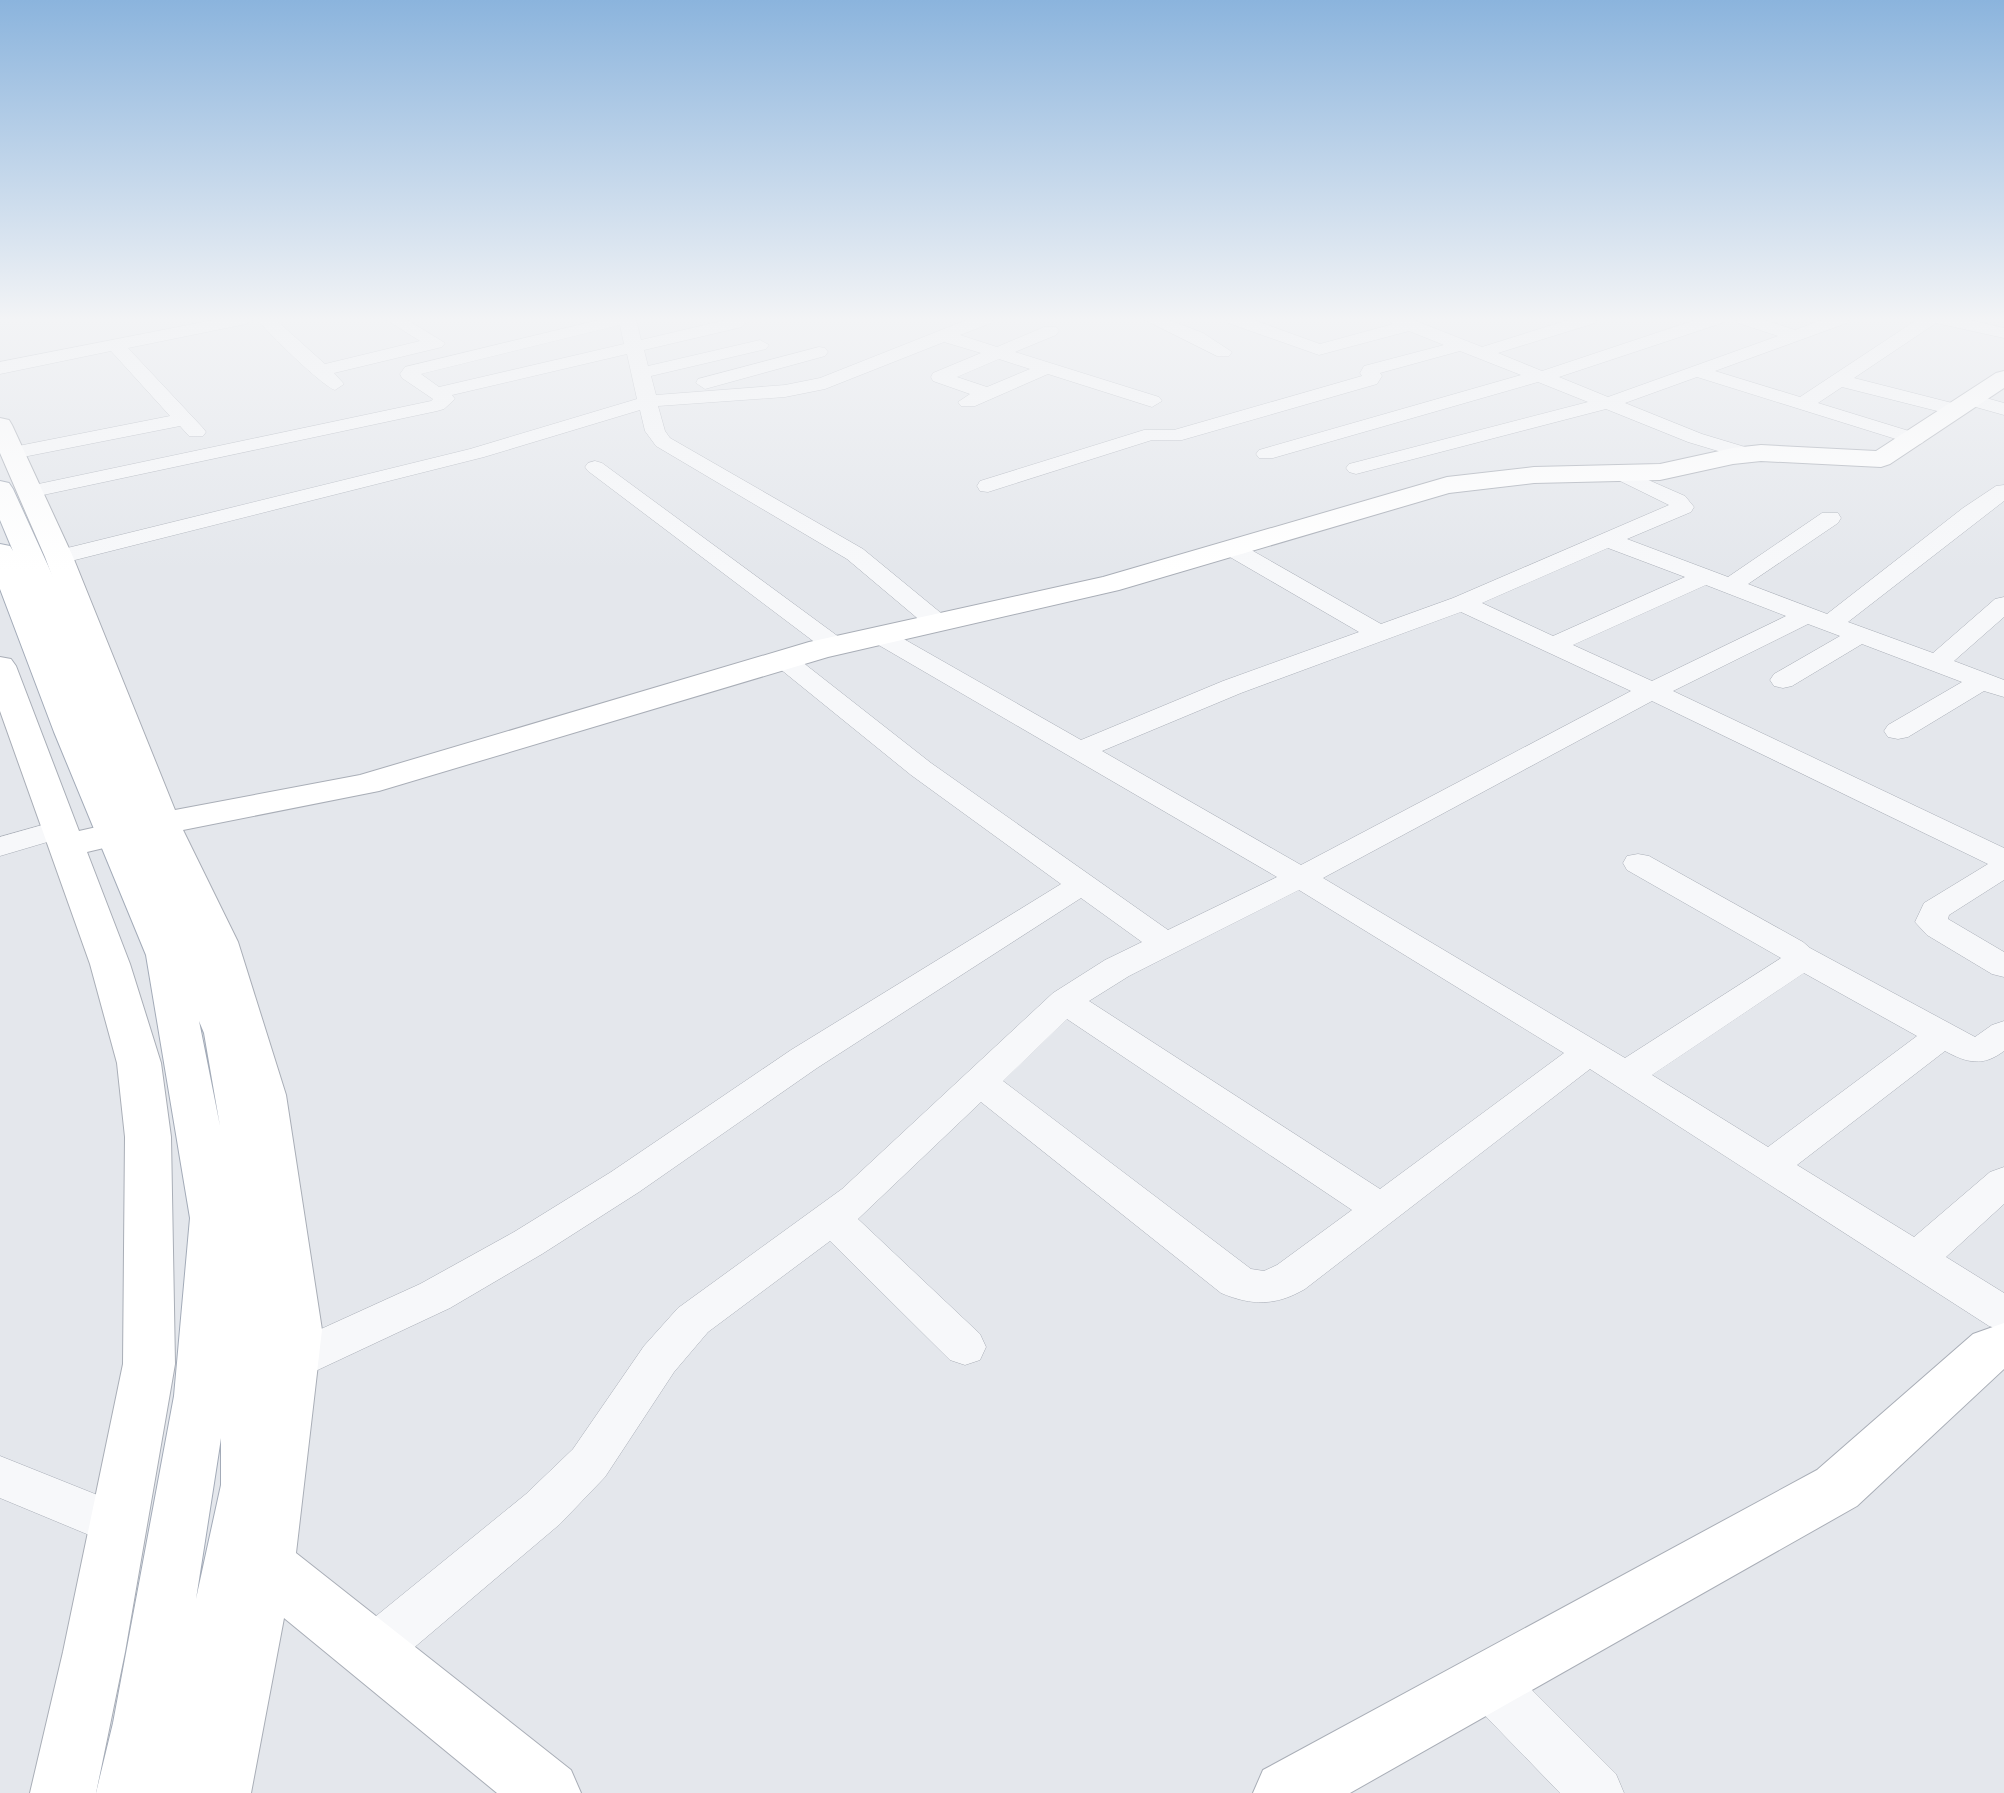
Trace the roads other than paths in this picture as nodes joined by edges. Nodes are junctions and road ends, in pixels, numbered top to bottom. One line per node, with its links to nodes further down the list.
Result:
1 (170, 403): 16 (street)
2 (440, 403): 21 (street)
3 (642, 403): 31 (street)
4 (647, 403): 37 (street)
5 (966, 403): 12 (street)
6 (1291, 403): 25 (street)
7 (1447, 403): 19 (street)
8 (1608, 403): 20 (street); 23 (street)
9 (1798, 403): 13 (street)
10 (1953, 403): 14 (street)
11 (1968, 403): 14 (main road)
12 (963, 404)
13 (1802, 404): 18 (street)
14 (1965, 405): 15 (street); 18 (main road)
15 (2004, 409)
16 (185, 419): 17 (street); 21 (street)
17 (202, 438)
18 (1915, 439): 20 (main road)
19 (1266, 454)
20 (1748, 454): 24 (main road)
21 (10, 465): 31 (main road); 51 (main road)
22 (595, 467): 41 (street)
23 (1356, 468)
24 (1621, 474): 28 (street); 29 (main road)
25 (988, 486)
26 (2004, 491): 36 (street)
27 (1829, 518): 33 (street)
28 (1608, 540): 32 (street); 34 (street)
29 (1231, 548): 37 (main road); 38 (street)
30 (0, 552): 51 (main road)
31 (59, 557): 51 (main road)
32 (1704, 577): 33 (street); 42 (street)
33 (1730, 586): 36 (street)
34 (1462, 603): 38 (street); 42 (street)
35 (2002, 609): 44 (street)
36 (1819, 620): 40 (street); 48 (street)
37 (938, 623): 39 (main road)
38 (1378, 633): 50 (street)
39 (879, 635): 41 (main road); 50 (street)
40 (1860, 635): 44 (street); 46 (street)
41 (834, 645): 43 (main road)
42 (1553, 645): 48 (street)
43 (783, 659): 51 (main road); 57 (street)
44 (1936, 664): 47 (street)
45 (0, 666): 52 (main road)
46 (1783, 680)
47 (1993, 685): 49 (street)
48 (1652, 691): 54 (street); 56 (street)
49 (1898, 731)
50 (1081, 750): 56 (street)
51 (140, 827): 52 (main road); 75 (main road); 82 (main road); 83 (main road)
52 (63, 837): 53 (street); 77 (main road)
53 (0, 847)
54 (2003, 860): 60 (street)
55 (1638, 863): 59 (street)
56 (1301, 877): 58 (street); 64 (street)
57 (1082, 884): 58 (street); 75 (street)
58 (1166, 944): 61 (street)
59 (1798, 956): 62 (street); 65 (street)
60 (2004, 966)
61 (1065, 1001): 66 (street); 69 (street)
62 (1941, 1036): 63 (street); 67 (street)
63 (1996, 1049)
64 (1589, 1052): 65 (street); 69 (street)
65 (1626, 1075): 67 (street)
66 (979, 1081): 69 (street); 70 (street)
67 (1769, 1166): 71 (street)
68 (2004, 1182): 71 (street)
69 (1380, 1209)
70 (832, 1218): 74 (street); 79 (street)
71 (1916, 1259): 72 (street)
72 (2004, 1314)
73 (2004, 1345): 80 (main road)
74 (965, 1347)
75 (292, 1362): 78 (main road)
76 (0, 1477): 77 (street)
77 (118, 1525): 81 (main road)
78 (265, 1565): 79 (main road); 84 (main road)
79 (372, 1651): 85 (main road)
80 (1487, 1681): 86 (main road); 87 (street)
81 (63, 1793)
82 (129, 1793)
83 (187, 1793)
84 (218, 1793)
85 (548, 1793)
86 (1286, 1793)
87 (1598, 1793)

